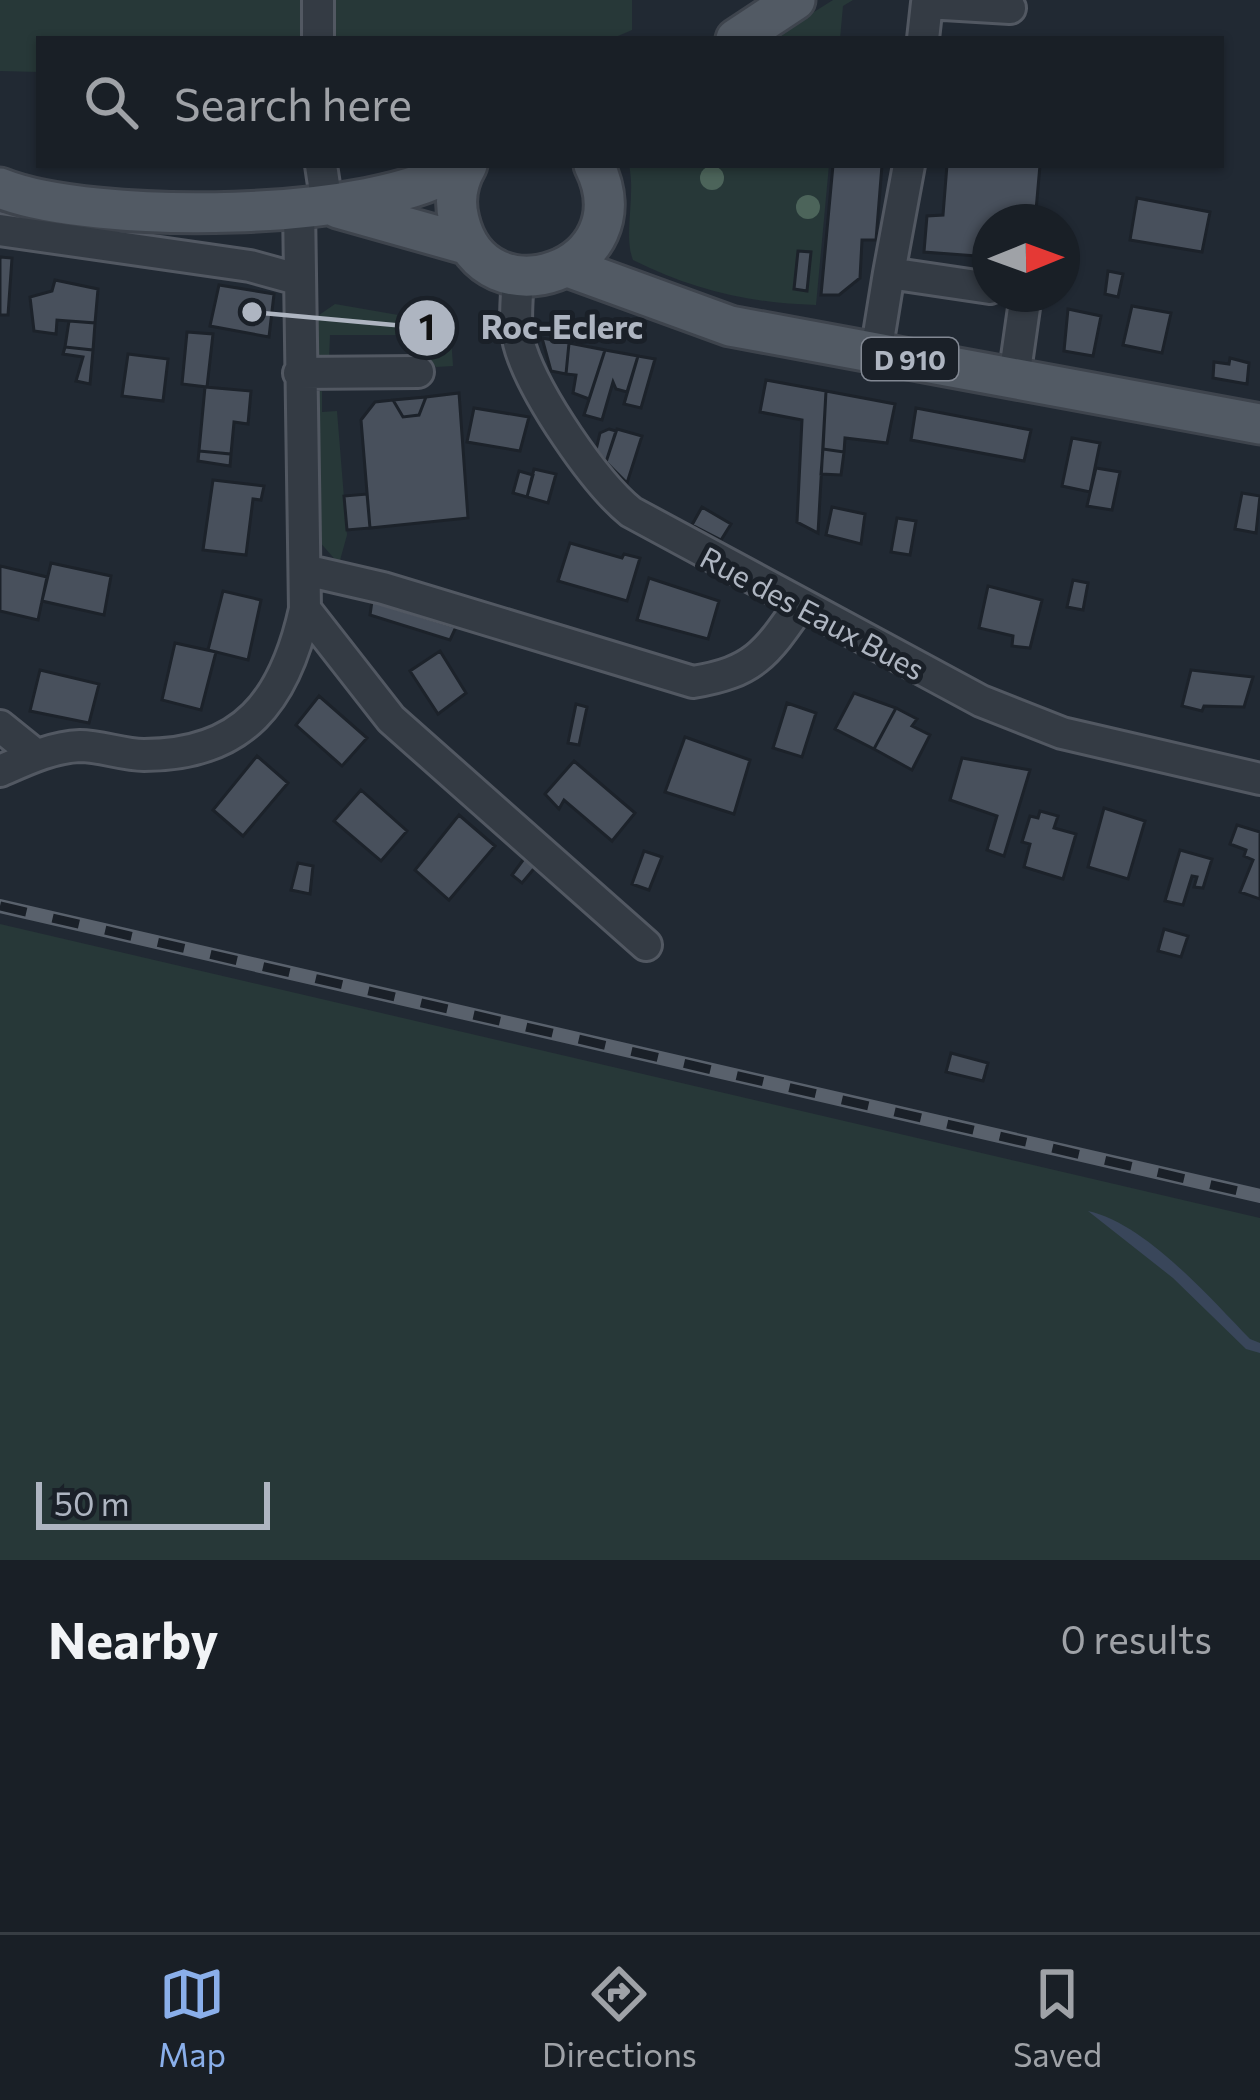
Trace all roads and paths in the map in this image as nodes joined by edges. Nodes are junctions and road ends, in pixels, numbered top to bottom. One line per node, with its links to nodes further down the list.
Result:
1 (318, 0): 4 (street)
2 (795, 0): 5 (main road)
3 (1010, 8): 6 (street)
4 (318, 36)
5 (741, 36)
6 (923, 36)
7 (320, 168): 13 (street)
8 (457, 168): 13 (main road)
9 (463, 168): 15 (main road)
10 (596, 168): 16 (main road)
11 (908, 168): 17 (street)
12 (0, 188): 13 (main road)
13 (313, 206): 15 (main road); 19 (street)
14 (0, 230): 19 (street)
15 (470, 245): 18 (main road)
16 (568, 267): 18 (main road); 22 (main road, D 910)
17 (889, 273): 20 (street); 22 (street)
18 (518, 276): 28 (street, Rue des Eaux Bues)
19 (297, 279): 24 (street)
20 (972, 285)
21 (1023, 312): 25 (street)
22 (876, 353): 25 (main road, D 910)
23 (418, 372): 24 (street)
24 (298, 373): 27 (street)
25 (1013, 378): 26 (main road, D 910)
26 (1260, 429)
27 (305, 570): 28 (street); 29 (street)
28 (800, 604): 33 (street, Rue des Eaux Bues)
29 (305, 609): 31 (street); 34 (street)
30 (0, 726): 31 (street)
31 (36, 754): 32 (street)
32 (0, 771)
33 (1260, 779)
34 (646, 945)

